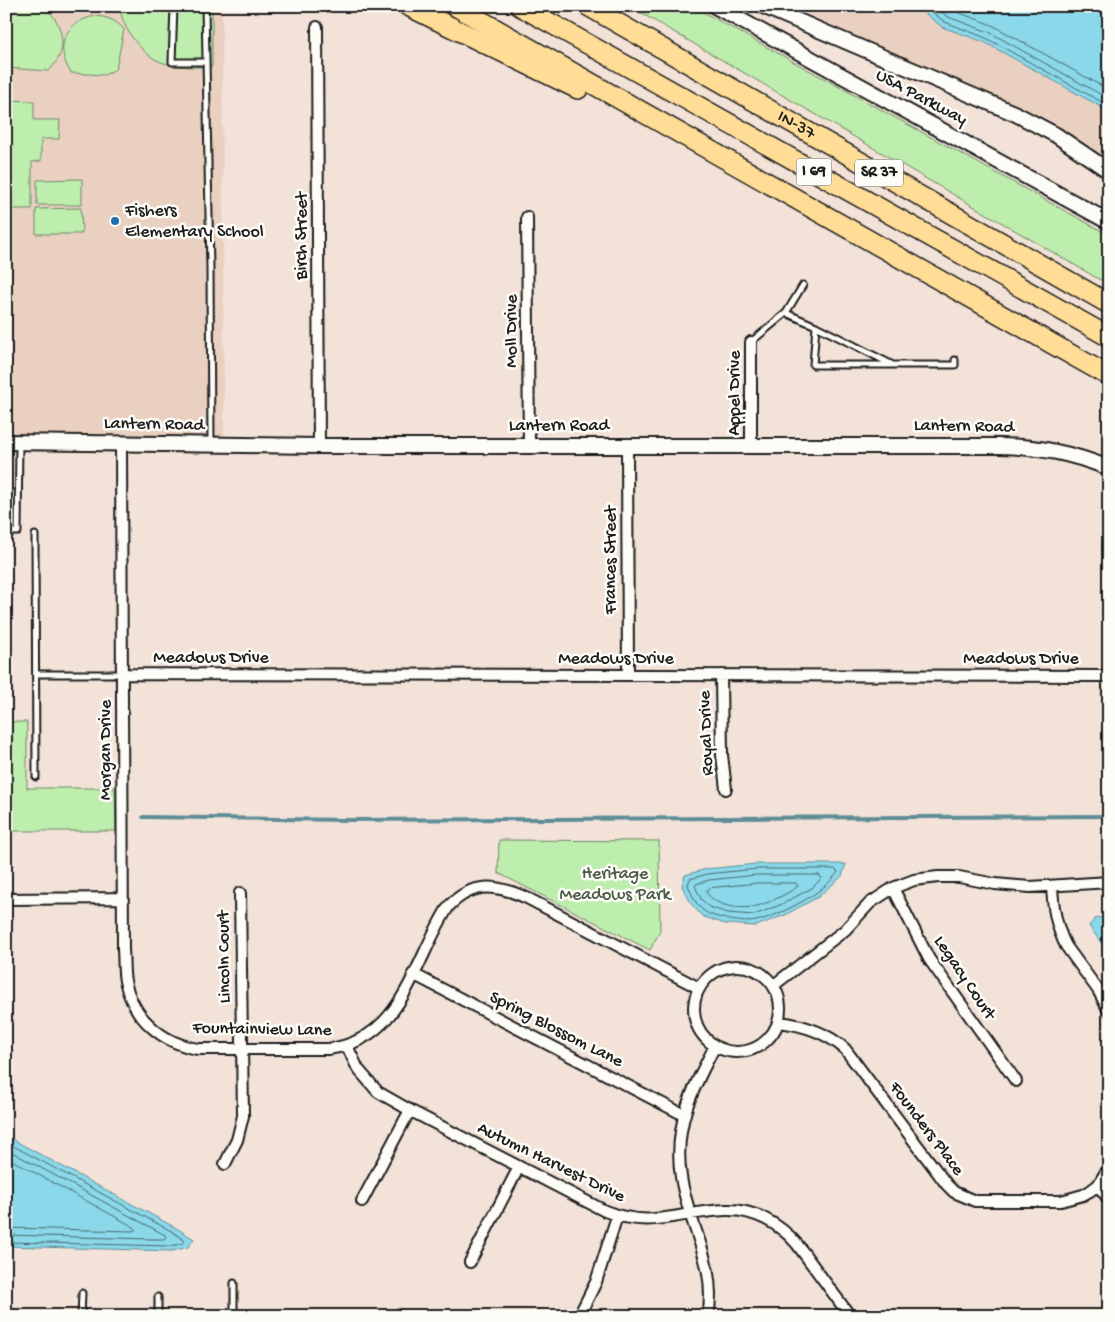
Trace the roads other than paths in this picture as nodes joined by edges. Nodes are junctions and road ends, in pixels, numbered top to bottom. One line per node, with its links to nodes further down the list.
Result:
1 (174, 6): 10 (lane)
2 (205, 6): 10 (lane)
3 (408, 6): 12 (highway)
4 (455, 6): 12 (highway, I 69)
5 (520, 6): 19 (highway, I 69)
6 (588, 6): 16 (highway, IN-37 / SR 37)
7 (715, 6): 14 (street, USA Parkway)
8 (763, 6): 11 (street, USA Parkway)
9 (317, 27): 30 (street, Birch Street)
10 (205, 62): 26 (lane)
11 (1109, 172)
12 (750, 174): 23 (highway, I 69)
13 (527, 217): 27 (street, Moll Drive)
14 (1109, 222)
15 (803, 285): 17 (lane)
16 (1109, 304)
17 (786, 313): 18 (lane); 20 (lane)
18 (816, 326): 22 (lane); 22 (lane)
19 (1109, 337)
20 (751, 342): 29 (street, Appel Drive)
21 (955, 360): 22 (lane)
22 (894, 365)
23 (1109, 376)
24 (12, 442): 25 (street, Lantern Road); 32 (lane)
25 (122, 443): 26 (street, Lantern Road); 35 (street, Morgan Drive)
26 (211, 444): 30 (street, Lantern Road)
27 (529, 445): 28 (street, Lantern Road); 30 (street, Lantern Road)
28 (627, 445): 29 (street, Lantern Road); 36 (street, Frances Street)
29 (751, 445): 31 (street, Lantern Road)
30 (319, 446)
31 (1109, 468)
32 (6, 532)
33 (35, 536): 34 (lane)
34 (36, 674): 35 (lane); 39 (lane)
35 (122, 674): 36 (street, Meadows Drive); 45 (street, Morgan Drive)
36 (628, 675): 37 (street, Meadows Drive)
37 (721, 675): 38 (street, Meadows Drive); 40 (street, Royal Drive)
38 (1109, 676)
39 (36, 777)
40 (726, 789)
41 (1109, 882): 42 (street)
42 (1052, 886): 43 (street); 50 (street)
43 (894, 888): 48 (street); 56 (street, Legacy Court)
44 (240, 893): 55 (street, Lincoln Court)
45 (122, 898): 46 (street); 52 (street, Morgan Drive)
46 (6, 899)
47 (413, 974): 49 (street, Fountainview Lane); 53 (street, Fountainview Lane); 58 (street, Spring Blossom Lane)
48 (774, 986): 49 (street); 51 (street)
49 (699, 988): 54 (street)
50 (1109, 1011)
51 (779, 1022): 54 (street); 62 (street, Founders Place)
52 (169, 1040): 55 (street, Fountainview Lane)
53 (347, 1046): 55 (street, Fountainview Lane); 57 (street, Autumn Harvest Drive)
54 (715, 1046): 58 (street)
55 (242, 1050): 59 (street, Lincoln Court)
56 (1016, 1081)
57 (410, 1110): 60 (street, Autumn Harvest Drive); 64 (street)
58 (684, 1115): 65 (street)
59 (225, 1164)
60 (519, 1167): 66 (street, Autumn Harvest Drive); 67 (street)
61 (1109, 1167): 62 (street)
62 (1098, 1185): 63 (street)
63 (1109, 1200)
64 (362, 1201)
65 (692, 1214): 66 (street, Autumn Harvest Drive); 75 (street); 76 (street, Autumn Harvest Drive)
66 (617, 1216): 74 (street)
67 (470, 1262)
68 (234, 1283): 73 (lane)
69 (82, 1293): 71 (lane)
70 (158, 1297): 72 (lane)
71 (81, 1316)
72 (158, 1316)
73 (234, 1316)
74 (579, 1316)
75 (708, 1316)
76 (850, 1316)

